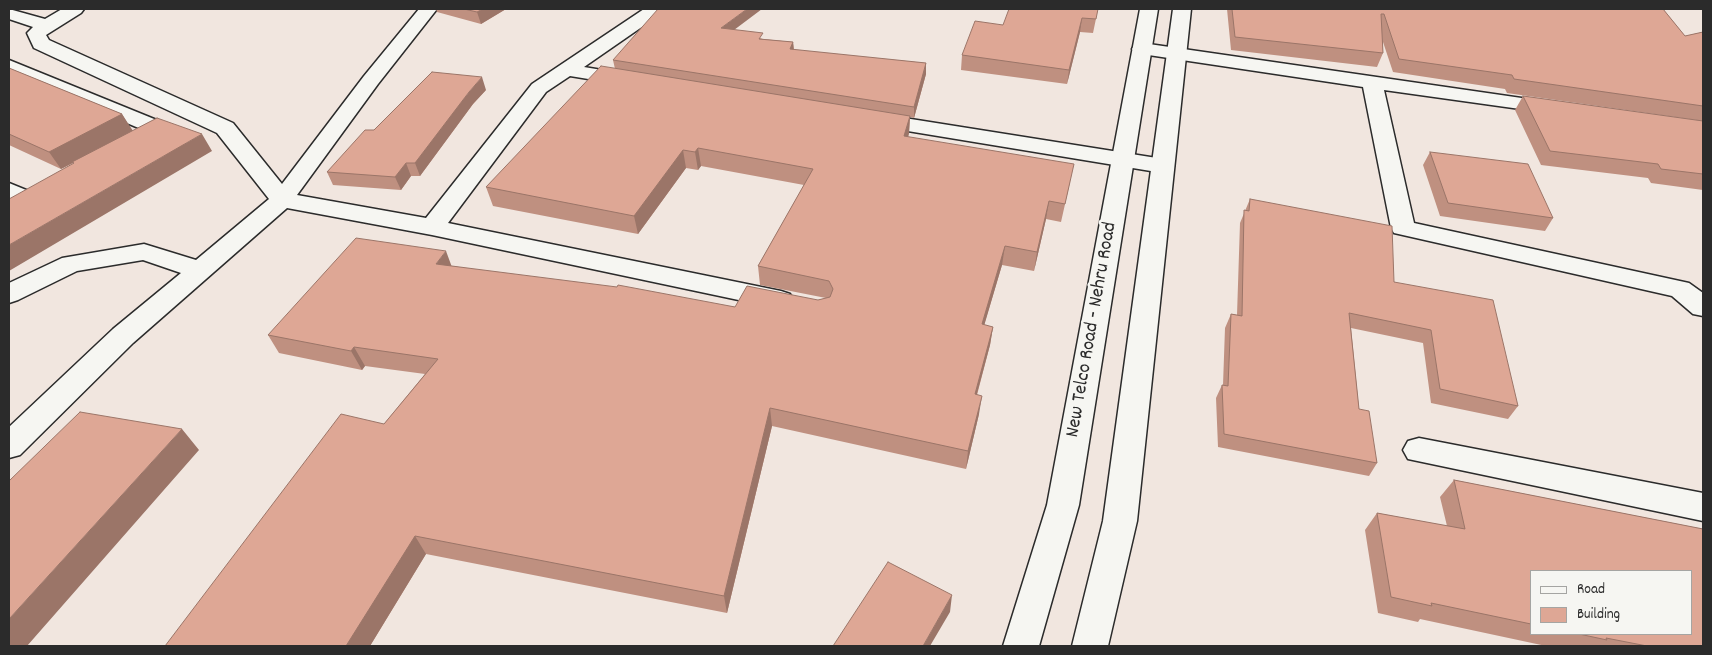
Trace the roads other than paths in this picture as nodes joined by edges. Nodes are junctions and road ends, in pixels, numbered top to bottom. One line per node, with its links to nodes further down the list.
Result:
1 (75, 9): 7 (street)
2 (428, 9): 21 (street)
3 (656, 9): 11 (street)
4 (1149, 9): 8 (street, New Telco Road - Nehru Road)
5 (1182, 9): 9 (street)
6 (9, 13): 7 (street)
7 (46, 25): 21 (street)
8 (1142, 49): 9 (street); 19 (street, New Telco Road - Nehru Road)
9 (1176, 54): 13 (street); 20 (street)
10 (9, 66): 12 (street)
11 (567, 70): 15 (street); 22 (street)
12 (29, 74): 14 (street); 18 (street)
13 (1372, 82): 16 (street); 24 (street)
14 (9, 84)
15 (654, 84)
16 (1576, 111)
17 (850, 115): 19 (street)
18 (113, 154)
19 (1123, 160): 20 (street); 31 (street, New Telco Road - Nehru Road)
20 (1163, 166): 32 (street)
21 (282, 200): 22 (street); 23 (street)
22 (432, 227): 26 (street)
23 (200, 270): 25 (street); 28 (street)
24 (1692, 286): 27 (street)
25 (9, 294)
26 (800, 304)
27 (1703, 307)
28 (9, 446)
29 (1419, 450): 30 (street)
30 (1703, 507)
31 (1021, 646)
32 (1090, 646)

